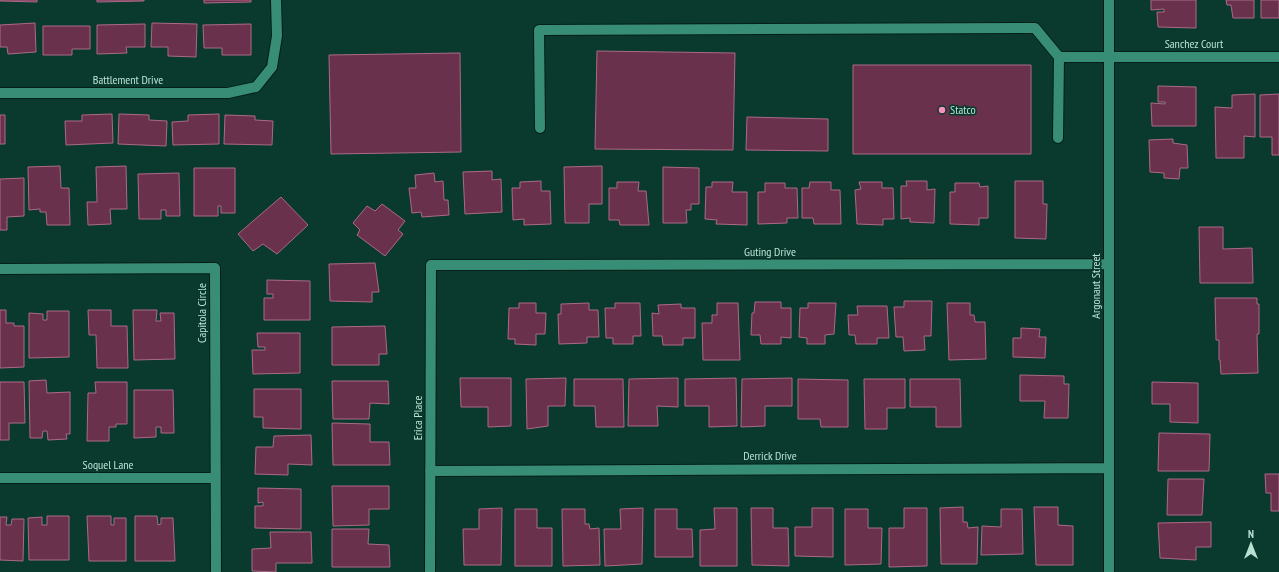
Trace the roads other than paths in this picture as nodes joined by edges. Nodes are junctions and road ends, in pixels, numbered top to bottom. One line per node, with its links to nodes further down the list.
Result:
1 (276, 0): 6 (street, Battlement Drive)
2 (1109, 0): 4 (street, Argonaut Street)
3 (1059, 57): 4 (street, Sanchez Court); 7 (street); 8 (street)
4 (1109, 57): 5 (street, Sanchez Court); 9 (street, Argonaut Street)
5 (1279, 57)
6 (0, 93)
7 (540, 128)
8 (1058, 138)
9 (1109, 264): 10 (street, Guting Drive); 12 (street, Argonaut Street)
10 (431, 265): 13 (street, Erica Place)
11 (0, 269): 15 (street, Capitola Circle)
12 (1109, 468): 13 (street, Derrick Drive); 18 (street, Argonaut Street)
13 (430, 471): 17 (street, Erica Place)
14 (0, 478): 15 (street, Soquel Lane)
15 (215, 478): 16 (street, Capitola Circle)
16 (216, 572)
17 (430, 572)
18 (1109, 572)

